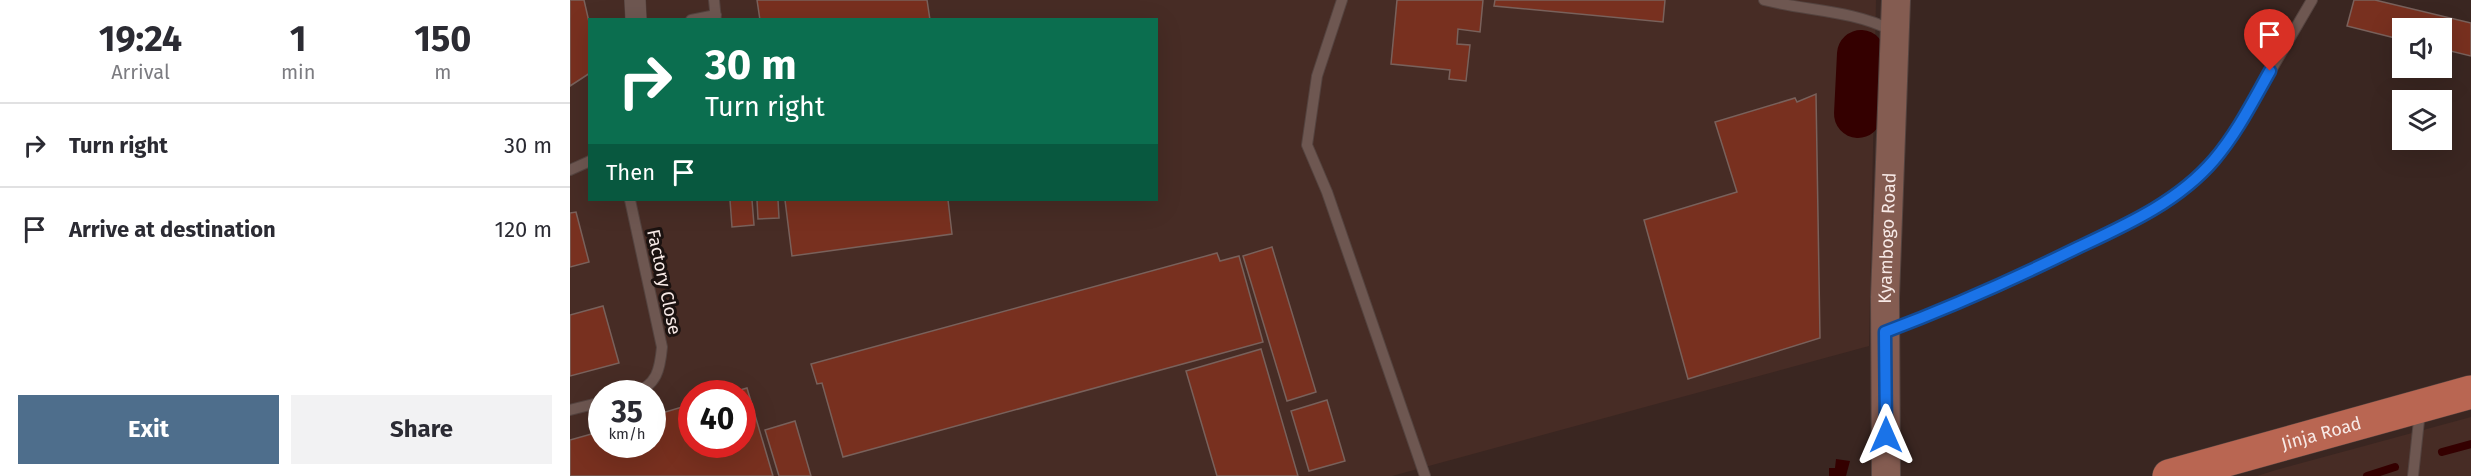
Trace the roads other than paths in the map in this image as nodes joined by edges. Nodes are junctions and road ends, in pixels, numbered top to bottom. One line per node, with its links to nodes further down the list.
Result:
1 (635, 0): 8 (street)
2 (714, 0): 7 (lane)
3 (1342, 0): 20 (lane)
4 (1764, 0): 9 (lane)
5 (1896, 0): 9 (street, Kyambogo Road)
6 (2312, 0): 13 (lane)
7 (716, 17)
8 (636, 18)
9 (1894, 32): 13 (street, Kyambogo Road)
10 (588, 161): 11 (lane)
11 (570, 170)
12 (630, 201): 14 (lane, Factory Close)
13 (1885, 332): 21 (street, Kyambogo Road)
14 (656, 380)
15 (2471, 392): 17 (highway, Jinja Road)
16 (588, 406): 18 (lane)
17 (2420, 406): 19 (highway, Jinja Road); 22 (lane)
18 (570, 410)
19 (2183, 474)
20 (1425, 476)
21 (1886, 476)
22 (2412, 476)

